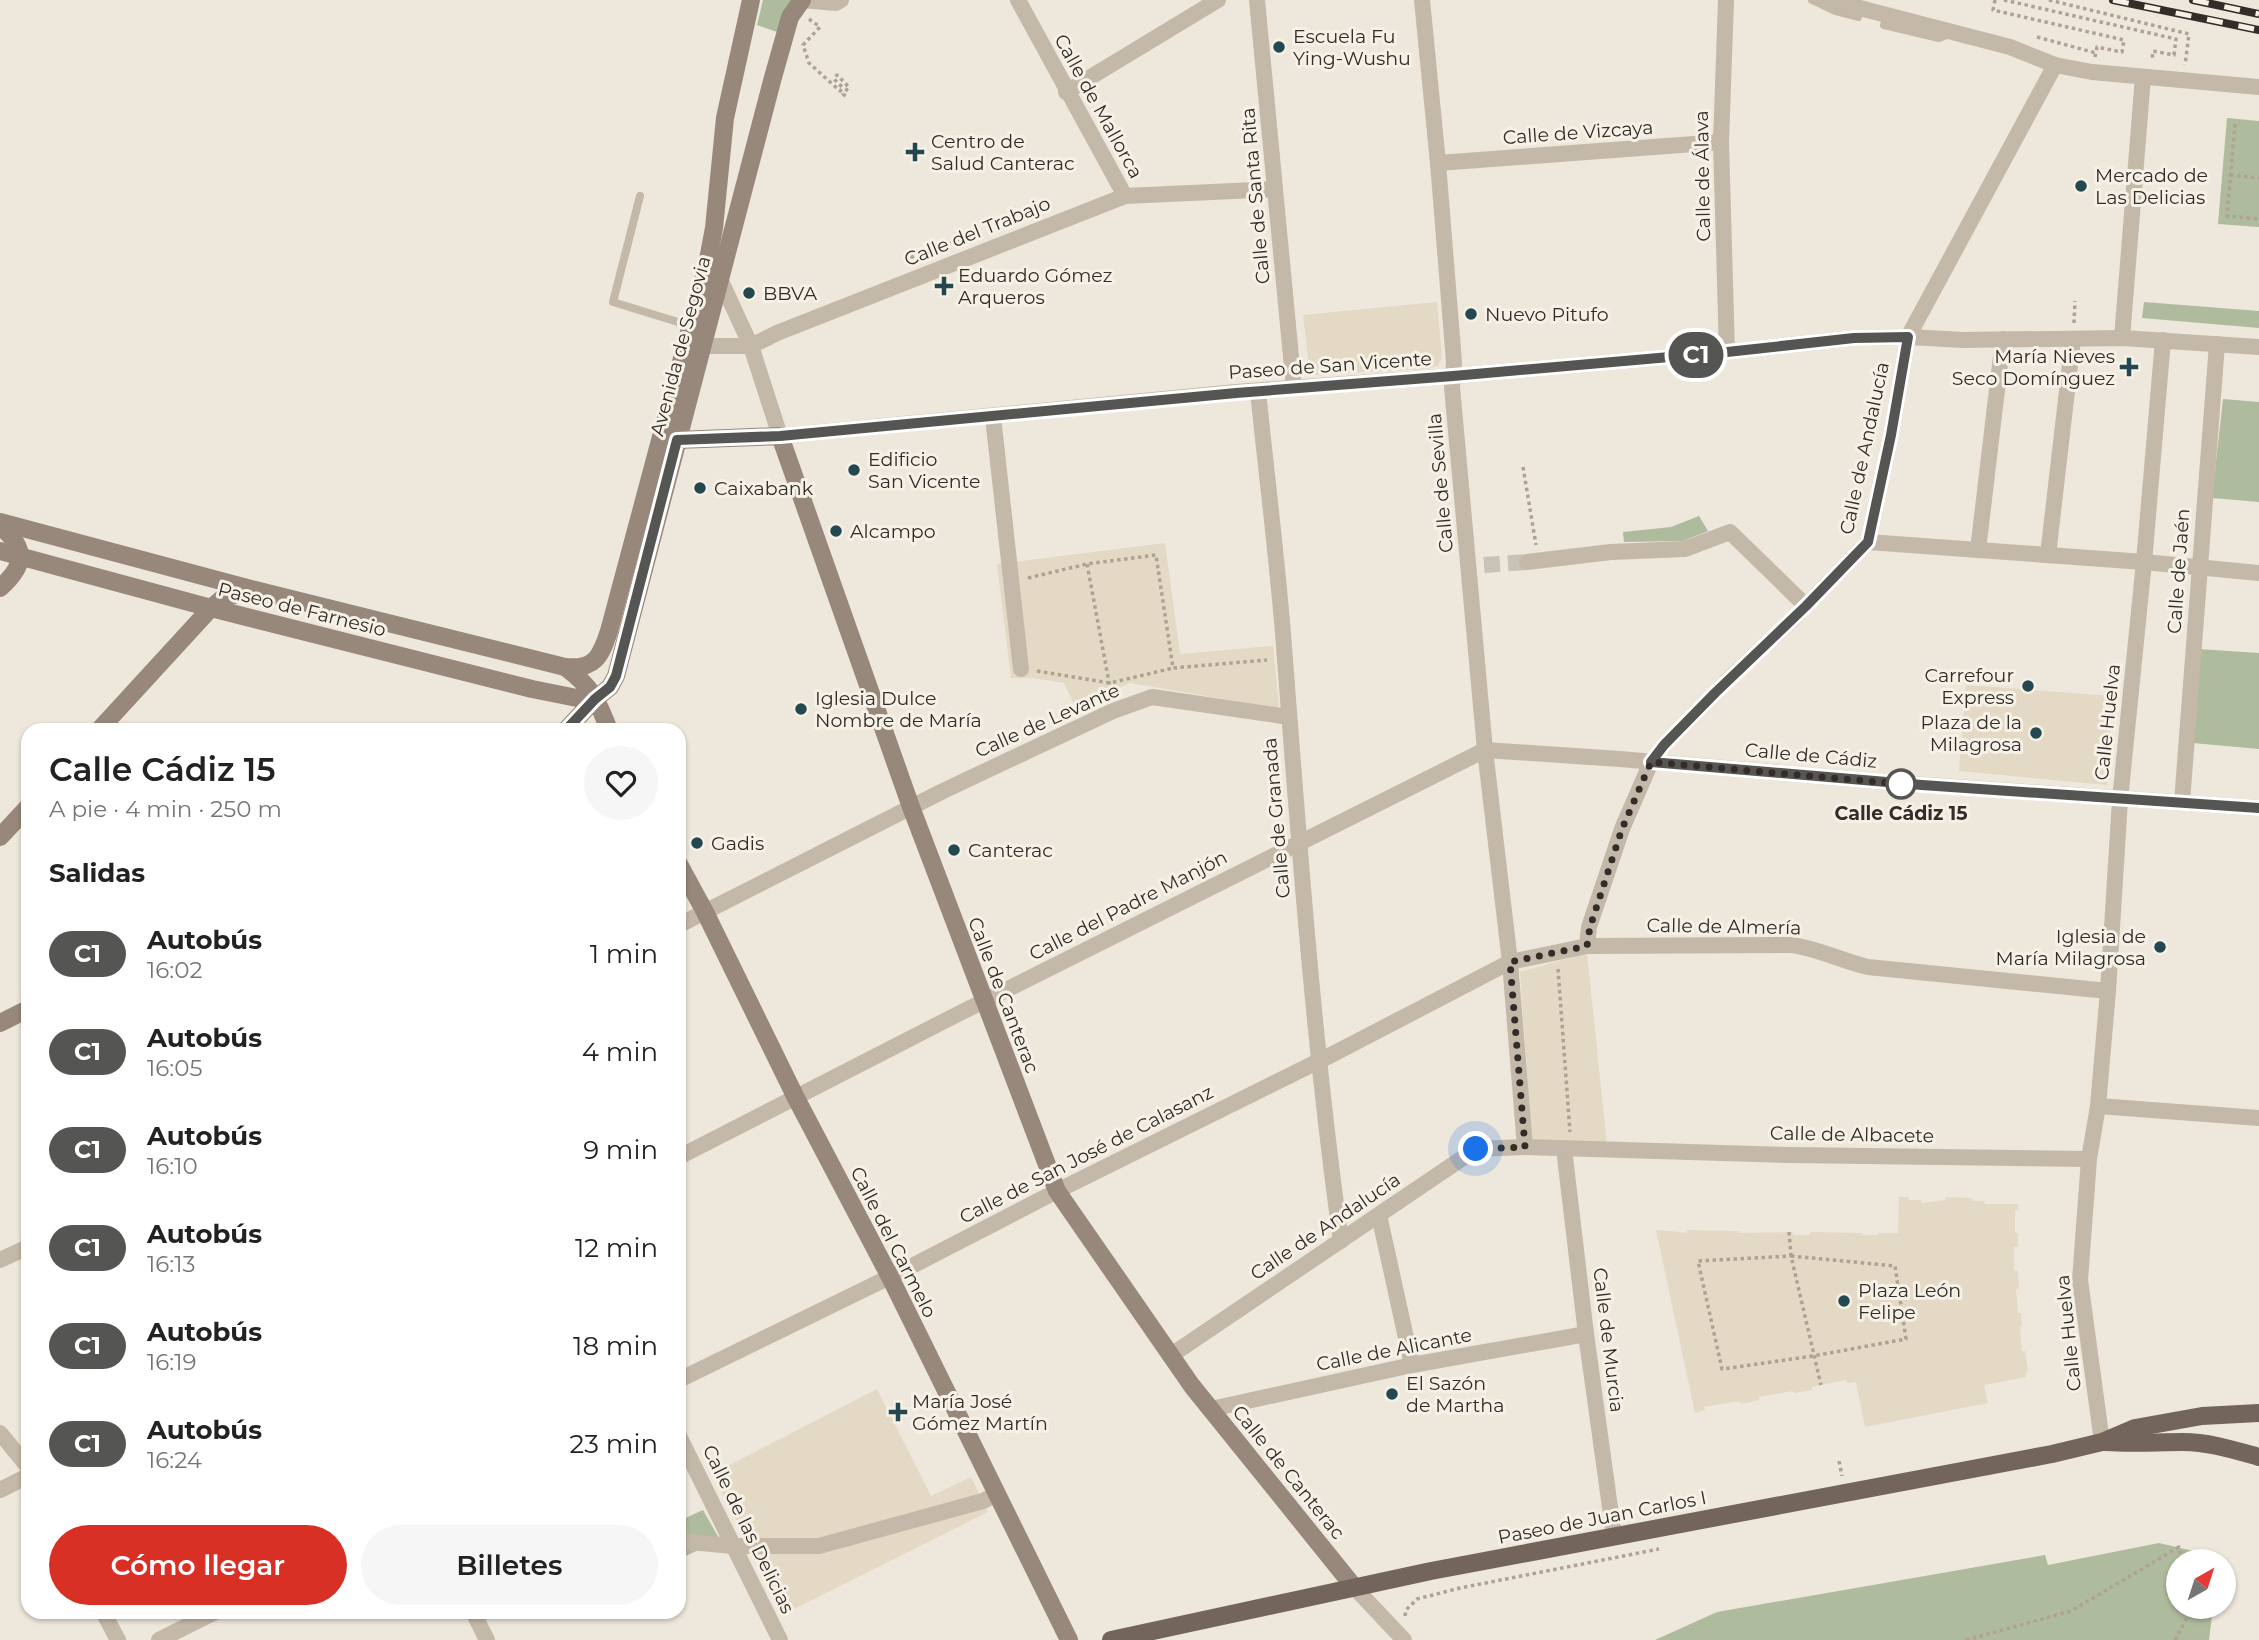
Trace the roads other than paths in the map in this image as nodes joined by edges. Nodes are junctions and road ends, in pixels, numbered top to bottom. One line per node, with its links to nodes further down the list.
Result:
1 (751, 0): 24 (main road, Avenida de Segovia)
2 (841, 0): 10 (street)
3 (1018, 0): 17 (street, Calle de Mallorca)
4 (1218, 0): 17 (street)
5 (1258, 0): 20 (street, Calle de Santa Rita)
6 (1422, 0): 19 (street, Calle de Sevilla)
7 (1726, 0): 18 (street, Calle de Álava)
8 (1812, 0): 11 (lane)
9 (1829, 0): 13 (street)
10 (800, 4): 23 (main road, Avenida de Segovia)
11 (1858, 17)
12 (1884, 25): 13 (lane)
13 (1954, 32): 14 (street)
14 (2055, 65): 15 (street); 25 (street, Calle de Andalucía)
15 (2143, 77): 16 (street); 26 (street)
16 (2259, 87)
17 (1066, 92): 22 (street, Calle de Mallorca)
18 (1721, 142): 19 (street, Calle de Vizcaya); 34 (street, Calle de Álava)
19 (1438, 163): 35 (street, Calle de Sevilla)
20 (1275, 188): 22 (street, Calle del Trabajo); 36 (street, Calle de Santa Rita)
21 (640, 196): 24 (lane)
22 (1125, 196): 32 (street, Calle del Trabajo)
23 (720, 279): 31 (main road, Avenida de Segovia); 32 (street, Calle de Canterac)
24 (691, 326): 40 (main road, Avenida de Segovia)
25 (1908, 337): 27 (street, Paseo de San Vicente); 34 (street, Paseo de San Vicente); 42 (street, Calle de Andalucía)
26 (2122, 338): 28 (street, Paseo de San Vicente); 29 (street, Paseo de San Vicente)
27 (2003, 339): 28 (street, Paseo de San Vicente); 43 (street)
28 (2073, 339): 45 (street)
29 (2163, 340): 30 (street, Paseo de San Vicente); 48 (street, Calle Huelva)
30 (2217, 344): 33 (street, Paseo de San Vicente); 49 (street, Calle de Jaén)
31 (703, 345): 32 (street, Calle del Trabajo); 40 (main road, Avenida de Segovia)
32 (751, 346): 39 (street, Calle de Canterac)
33 (2259, 347)
34 (1727, 352): 35 (street, Paseo de San Vicente)
35 (1453, 376): 36 (street, Paseo de San Vicente); 62 (street, Calle de Sevilla)
36 (1294, 388): 37 (street, Paseo de San Vicente)
37 (1258, 391): 38 (street, Paseo de San Vicente); 58 (street, Calle de Granada)
38 (993, 417): 39 (street, Paseo de San Vicente); 56 (street)
39 (780, 436): 40 (main road, Paseo de San Vicente); 66 (main road, Calle de Canterac)
40 (669, 439): 55 (main road, Avenida de Segovia); 57 (main road, Avenida de Segovia)
41 (0, 524): 46 (main road); 52 (main road, Paseo de Farnesio)
42 (1868, 542): 43 (street); 53 (street, Calle de Andalucía)
43 (1978, 550): 45 (street)
44 (0, 551): 46 (main road, Paseo de Farnesio)
45 (2048, 555): 48 (street)
46 (21, 557): 51 (main road); 54 (main road, Paseo de Farnesio)
47 (1533, 561): 53 (street)
48 (2144, 562): 49 (street); 64 (street, Calle Huelva)
49 (2199, 569): 50 (street); 65 (street, Calle de Jaén)
50 (2259, 573)
51 (0, 589)
52 (255, 590): 54 (main road); 55 (main road, Paseo de Farnesio)
53 (1806, 606): 63 (street, Calle de Andalucía)
54 (211, 608): 57 (main road, Paseo de Farnesio); 59 (main road)
55 (565, 667): 57 (main road)
56 (1021, 669)
57 (595, 699): 60 (main road, Avenida de Segovia); 61 (main road)
58 (1289, 717): 66 (street, Calle de Levante); 70 (street, Calle de Granada)
59 (105, 723)
60 (573, 723)
61 (606, 723)
62 (1485, 750): 63 (street, Calle de Cádiz); 70 (street, Calle del Padre Manjón); 76 (street, Calle de Sevilla)
63 (1651, 762): 64 (street, Calle de Cádiz); 74 (street, Calle de Andalucía)
64 (2120, 800): 65 (street, Calle de Cádiz); 77 (street, Calle Huelva)
65 (2182, 802): 67 (street, Calle de Cádiz)
66 (911, 807): 72 (street, Calle de Levante); 78 (main road, Calle de Canterac)
67 (2259, 808)
68 (21, 814): 69 (main road)
69 (0, 837)
70 (1298, 843): 78 (street, Calle del Padre Manjón); 81 (street, Calle de Granada)
71 (686, 877): 72 (main road, Calle del Carmelo)
72 (705, 912): 73 (street, Calle de Levante); 82 (main road, Calle del Carmelo)
73 (686, 922)
74 (1587, 946): 75 (street, Calle de Almería); 77 (street, Calle de Almería)
75 (1556, 953): 76 (street, Calle de San José de Calasanz)
76 (1510, 962): 81 (street, Calle de San José de Calasanz); 86 (street, Calle de Sevilla)
77 (2108, 991): 83 (street, Calle Huelva)
78 (984, 1002): 82 (street, Calle del Padre Manjón); 89 (main road, Calle de Canterac)
79 (21, 1012): 80 (main road)
80 (0, 1023)
81 (1319, 1061): 89 (street, Calle de San José de Calasanz); 91 (street, Calle de Granada)
82 (796, 1098): 87 (street, Calle del Padre Manjón); 94 (main road, Calle del Carmelo)
83 (2098, 1106): 84 (street); 88 (street, Calle Huelva)
84 (2259, 1118)
85 (1568, 1144): 86 (street, Calle de Andalucía); 88 (street, Calle de Albacete); 95 (street, Calle de Murcia)
86 (1517, 1147): 90 (street, Calle de Andalucía)
87 (686, 1153)
88 (2089, 1159): 102 (street, Calle Huelva)
89 (1057, 1191): 94 (street, Calle de San José de Calasanz); 96 (main road, Calle de Canterac)
90 (1379, 1215): 91 (street, Calle de Andalucía); 97 (street)
91 (1341, 1241): 96 (street, Calle de Andalucía)
92 (21, 1250): 93 (street)
93 (0, 1260)
94 (890, 1277): 98 (street, Calle de San José de Calasanz); 108 (main road, Calle del Carmelo)
95 (1586, 1335): 97 (street, Calle de Alicante); 109 (street, Calle de Murcia)
96 (1170, 1356): 99 (main road, Calle de Canterac)
97 (1412, 1365): 99 (street, Calle de Alicante)
98 (686, 1377)
99 (1211, 1409): 112 (main road, Calle de Canterac)
100 (2259, 1413): 102 (main road, Paseo de Juan Carlos I)
101 (0, 1433): 105 (street)
102 (2102, 1442): 104 (main road, Paseo de Juan Carlos I); 109 (main road, Paseo de Juan Carlos I)
103 (686, 1450): 111 (street, Calle de las Delicias)
104 (2259, 1457)
105 (21, 1458)
106 (21, 1480): 107 (street)
107 (0, 1490)
108 (997, 1494): 111 (street); 120 (main road, Calle del Carmelo)
109 (1614, 1536): 112 (main road, Paseo de Juan Carlos I)
110 (686, 1542): 111 (street)
111 (733, 1546): 119 (street, Calle de las Delicias)
112 (1354, 1587): 121 (main road, Paseo de Juan Carlos I); 122 (street, Calle de Canterac)
113 (106, 1619): 116 (street)
114 (201, 1619): 117 (street)
115 (476, 1619): 118 (street)
116 (117, 1640)
117 (159, 1640)
118 (487, 1640)
119 (780, 1640)
120 (1069, 1640)
121 (1111, 1640)
122 (1404, 1640)

